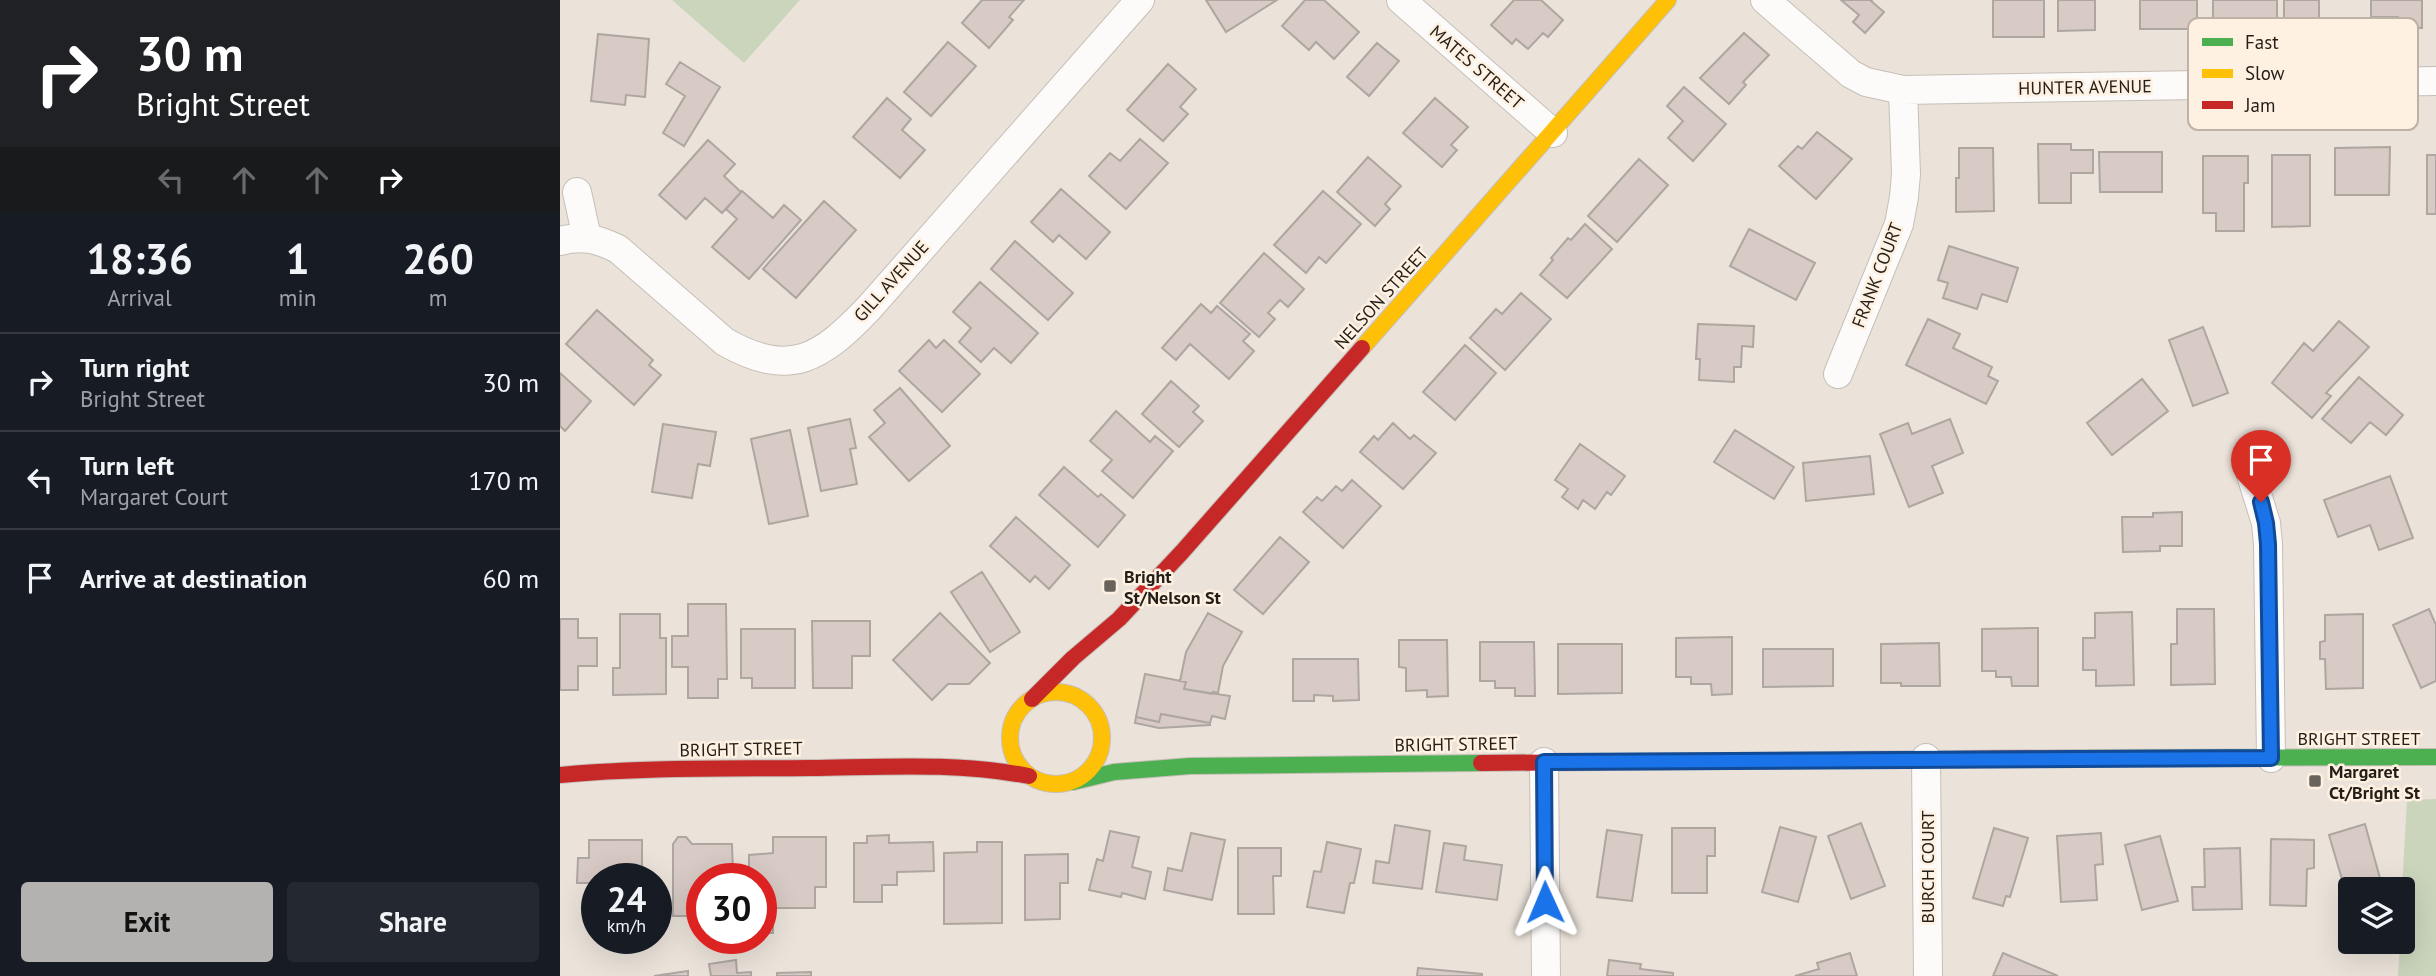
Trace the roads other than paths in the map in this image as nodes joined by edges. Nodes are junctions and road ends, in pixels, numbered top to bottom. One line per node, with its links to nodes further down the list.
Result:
1 (1140, 0): 11 (street, GILL AVENUE)
2 (1401, 0): 9 (street, MATES STREET)
3 (1668, 0): 9 (street, NELSON STREET)
4 (1765, 0): 8 (street, HUNTER AVENUE)
5 (2418, 81): 6 (street, HUNTER AVENUE)
6 (2436, 81)
7 (2188, 85): 8 (street, HUNTER AVENUE)
8 (1903, 90): 12 (street, FRANK COURT)
9 (1553, 133): 14 (street, NELSON STREET)
10 (576, 192): 11 (street, GILL AVENUE)
11 (573, 239)
12 (1839, 374)
13 (2251, 475): 26 (street)
14 (1119, 619): 15 (street, NELSON STREET); 17 (street, NELSON STREET)
15 (1107, 649)
16 (1095, 693): 18 (street)
17 (1032, 699): 18 (street); 19 (street)
18 (1096, 716): 21 (street); 32 (street)
19 (1014, 717): 20 (street); 31 (street)
20 (994, 734)
21 (1116, 735)
22 (958, 754): 28 (street, BRIGHT STREET)
23 (1153, 754): 29 (street, BRIGHT STREET)
24 (2436, 757): 26 (street, BRIGHT STREET)
25 (1926, 758): 26 (street, BRIGHT STREET); 27 (street, BRIGHT STREET); 34 (street, BURCH COURT)
26 (2271, 758)
27 (1544, 762): 29 (street, BRIGHT STREET); 33 (street)
28 (923, 766): 30 (street, BRIGHT STREET); 31 (street, BRIGHT STREET)
29 (1190, 766): 32 (street, BRIGHT STREET)
30 (560, 775)
31 (1029, 776): 32 (street)
32 (1073, 782)
33 (1546, 976)
34 (1928, 976)

